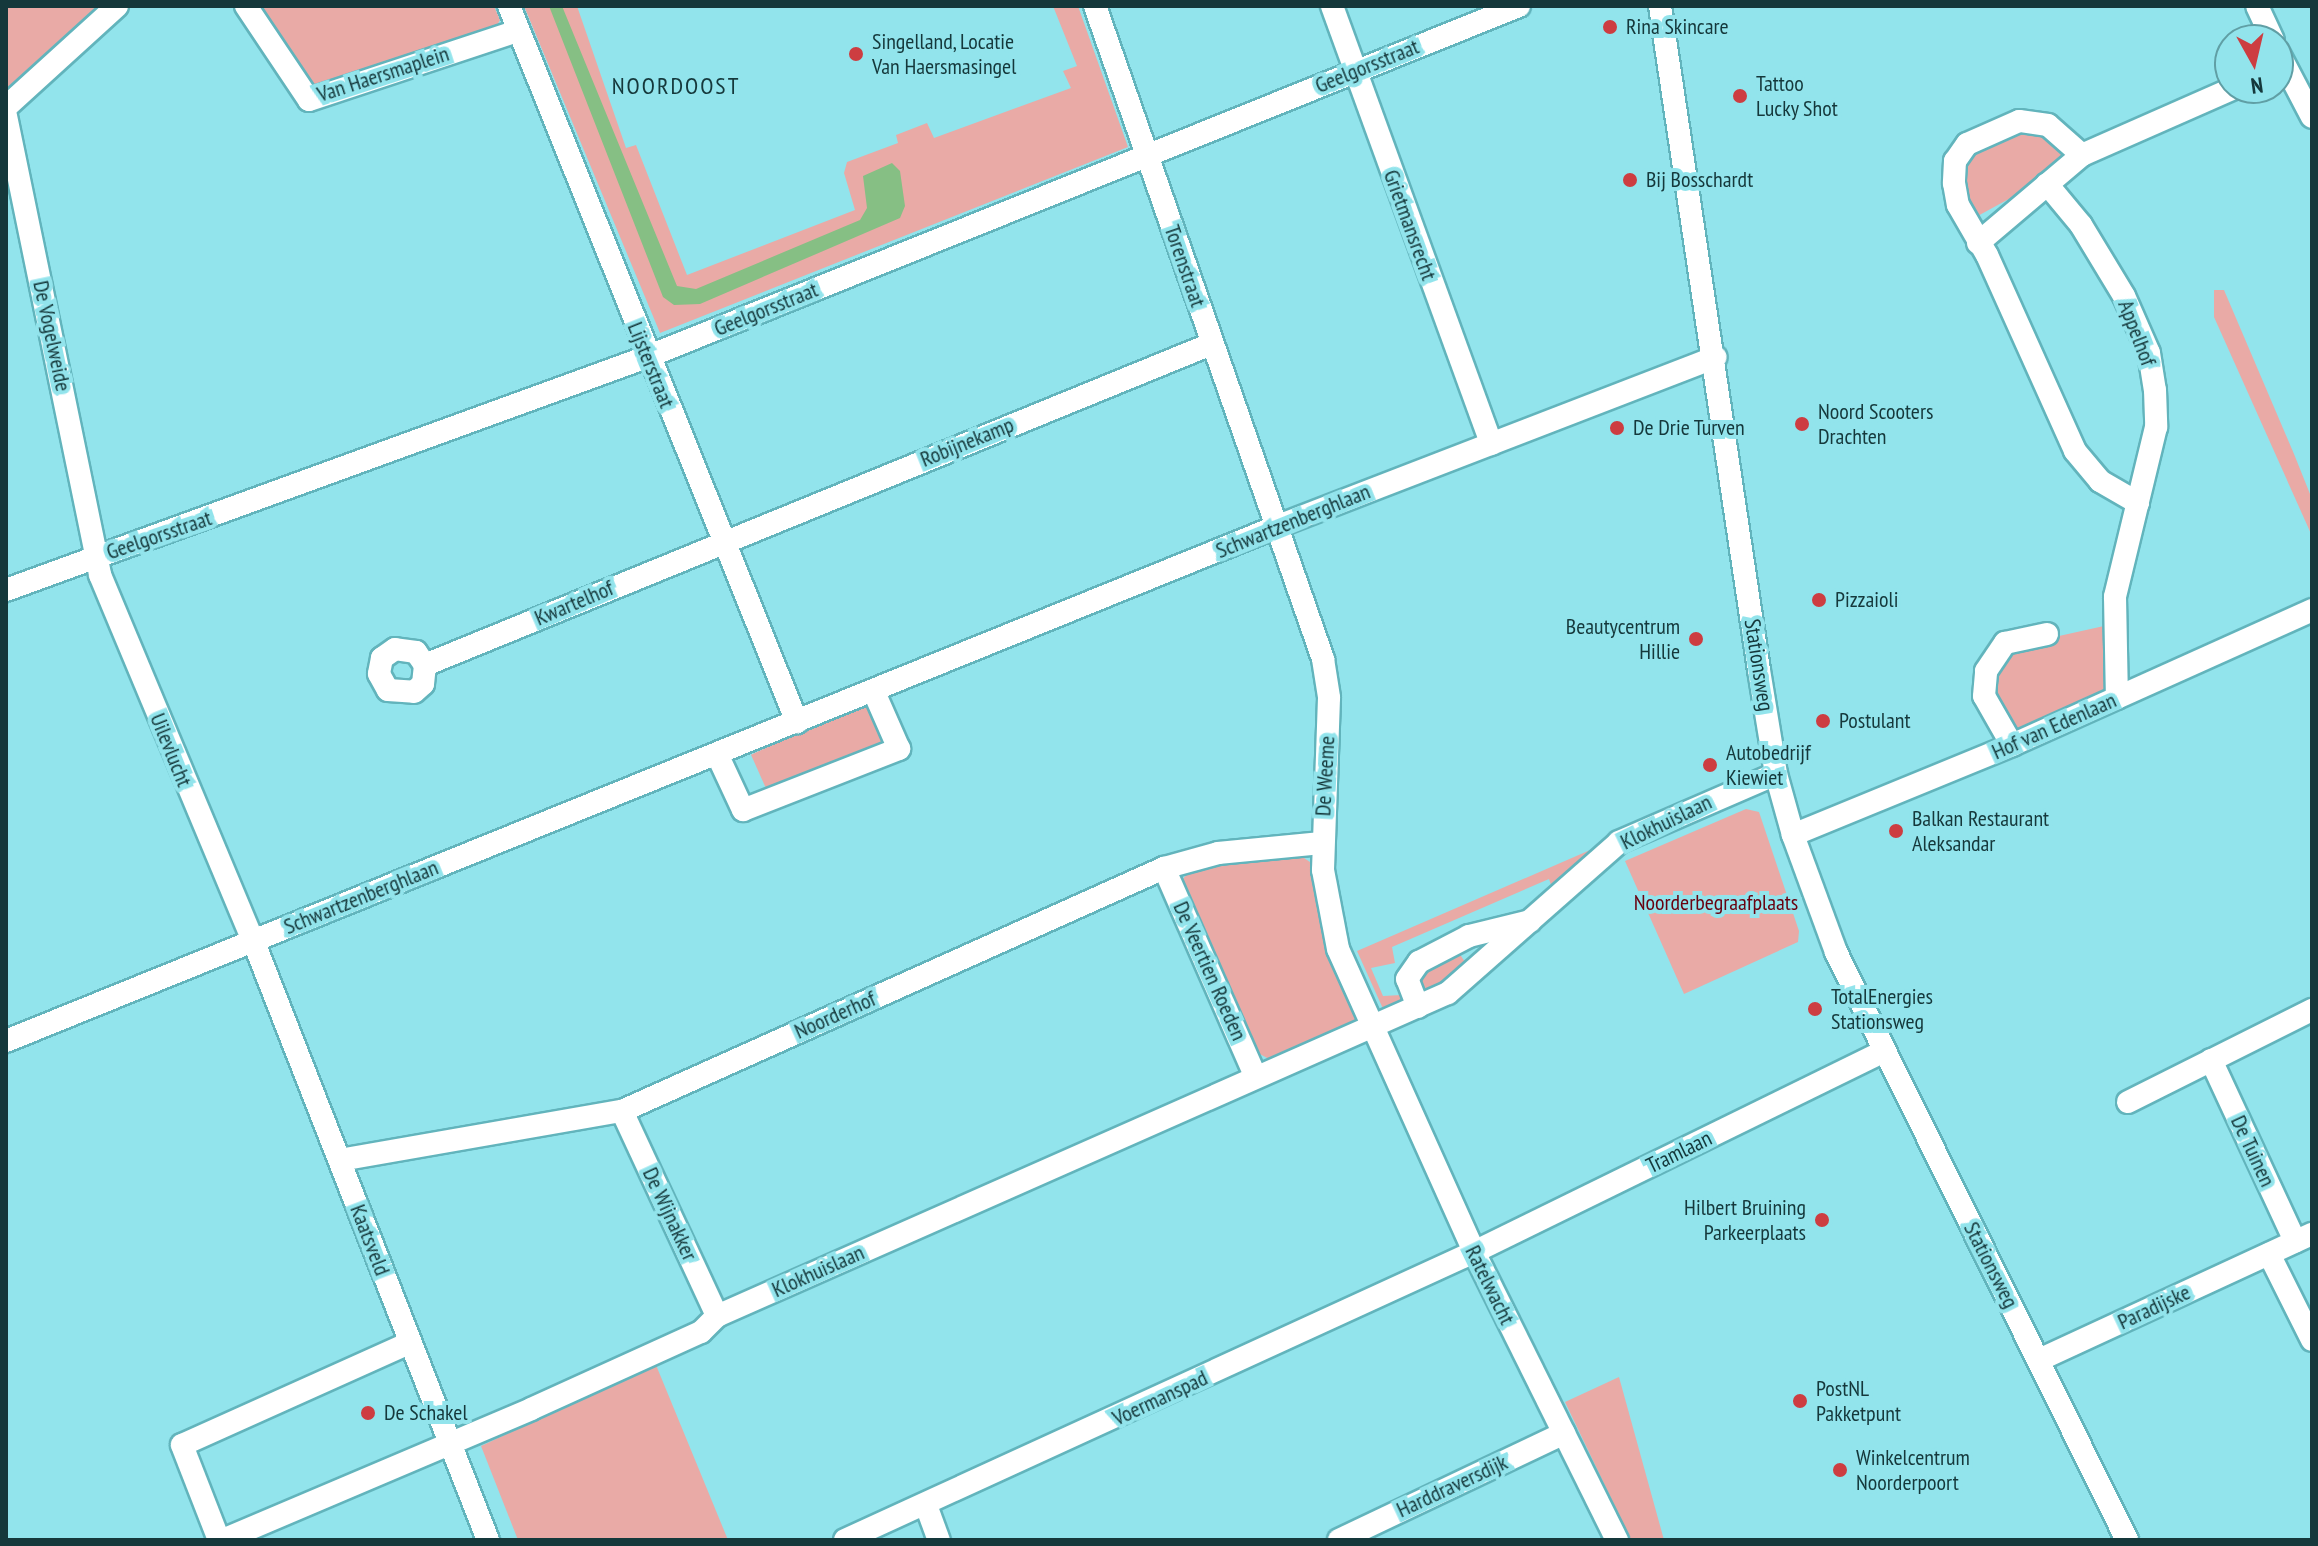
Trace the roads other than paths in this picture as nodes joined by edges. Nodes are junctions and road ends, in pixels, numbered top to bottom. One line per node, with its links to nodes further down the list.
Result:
1 (117, 6): 12 (street)
2 (246, 6): 8 (street, Van Haersmaplein)
3 (509, 6): 8 (street, Lijsterstraat)
4 (1095, 6): 15 (street, Torenstraat)
5 (1332, 6): 9 (street, Grietmansrecht)
6 (1519, 6): 9 (street, Geelgorsstraat)
7 (1660, 6): 21 (street, Stationsweg)
8 (518, 31): 20 (street, Lijsterstraat)
9 (1354, 71): 15 (street, Geelgorsstraat); 22 (street, Grietmansrecht)
10 (2294, 86): 14 (street)
11 (2214, 97): 16 (street)
12 (6, 107)
13 (6, 116): 26 (street, De Vogelweide)
14 (2312, 117)
15 (1147, 155): 19 (street, Torenstraat); 20 (street, Geelgorsstraat)
16 (2082, 155): 17 (street); 18 (street)
17 (2047, 184): 18 (street); 23 (street, Appelhof)
18 (1978, 243): 23 (street)
19 (1211, 344): 24 (street, Torenstraat); 25 (street, Robijnekamp)
20 (647, 357): 25 (street, Lijsterstraat); 26 (street, Geelgorsstraat)
21 (1715, 357): 22 (street, Schwartzenberghlaan); 36 (street, Stationsweg)
22 (1491, 444): 24 (street, Schwartzenberghlaan)
23 (2138, 503): 32 (street, Appelhof)
24 (1278, 526): 31 (street, Schwartzenberghlaan); 38 (street, De Weeme)
25 (723, 541): 30 (street, Kwartelhof); 33 (street, Lijsterstraat)
26 (98, 557): 27 (street, Geelgorsstraat); 41 (street, Uilevlucht)
27 (6, 590)
28 (2312, 610): 32 (street, Hof van Edenlaan)
29 (2047, 634): 34 (street)
30 (425, 665)
31 (874, 692): 33 (street, Schwartzenberghlaan); 35 (street)
32 (2117, 698): 34 (street, Hof van Edenlaan)
33 (797, 722): 35 (street, Schwartzenberghlaan)
34 (2012, 745): 37 (street, Hof van Edenlaan)
35 (717, 754): 41 (street, Schwartzenberghlaan)
36 (1776, 774): 37 (street, Stationsweg); 40 (street, Klokhuislaan)
37 (1793, 835): 46 (street, Stationsweg)
38 (1322, 843): 39 (street, Noorderhof); 44 (street, De Weeme)
39 (1164, 868): 48 (street, De Veertien Roeden); 50 (street, Noorderhof)
40 (1531, 921): 42 (street, Klokhuislaan); 42 (street, Klokhuislaan)
41 (253, 940): 45 (street, Schwartzenberghlaan); 51 (street, Kaatsveld)
42 (1418, 1007): 44 (street, Klokhuislaan)
43 (2312, 1010): 47 (street)
44 (1374, 1024): 48 (street, Klokhuislaan); 53 (street, Ratelwacht)
45 (6, 1041)
46 (1884, 1051): 53 (street, Tramlaan); 58 (street, Stationsweg)
47 (2211, 1060): 49 (street); 52 (street, De Tuinen)
48 (1255, 1075): 55 (street, Klokhuislaan)
49 (2128, 1102)
50 (622, 1111): 51 (street, Noorderhof); 55 (street, De Wijnakker)
51 (340, 1160): 57 (street, Kaatsveld)
52 (2304, 1238): 54 (street, Paradijske)
53 (1474, 1252): 59 (street, Ratelwacht); 61 (street, Voermanspad)
54 (2269, 1254): 56 (street); 58 (street, Paradijske)
55 (717, 1316): 60 (street, Klokhuislaan)
56 (2312, 1340)
57 (409, 1343): 60 (street, Kaatsveld); 62 (street, Klokhuislaan)
58 (2039, 1360): 68 (street, Stationsweg)
59 (1564, 1433): 66 (street, Harddraversdijk); 67 (street, Ratelwacht)
60 (450, 1444): 62 (street, Klokhuislaan); 63 (street, Kaatsveld)
61 (926, 1505): 64 (street, Voermanspad); 65 (street)
62 (231, 1539)
63 (488, 1540)
64 (845, 1540)
65 (939, 1540)
66 (1339, 1540)
67 (1617, 1540)
68 (2127, 1540)

